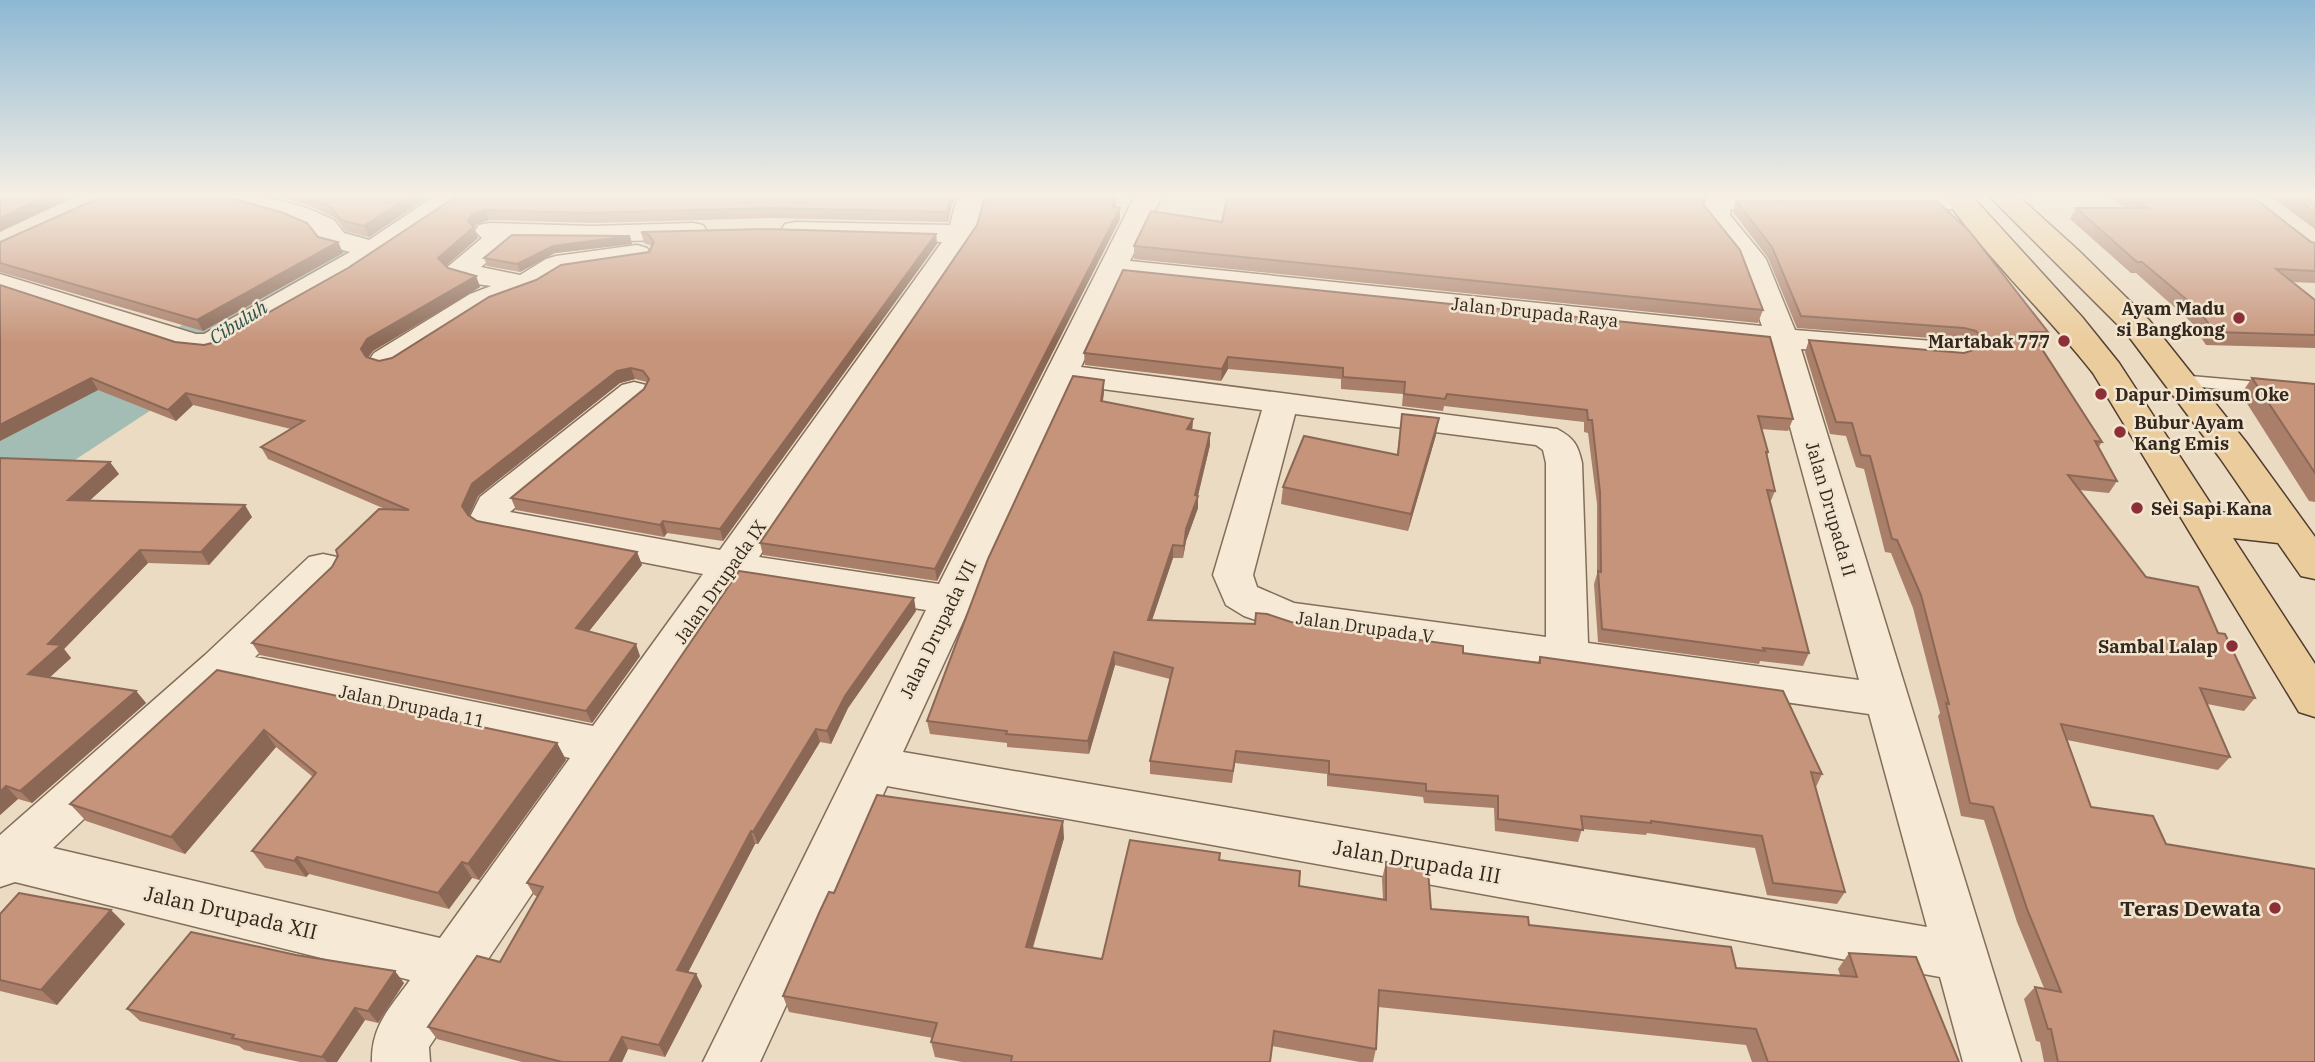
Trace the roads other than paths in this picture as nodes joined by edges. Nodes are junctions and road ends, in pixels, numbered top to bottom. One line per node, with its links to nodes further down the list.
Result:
1 (348, 244): 10 (street)
2 (373, 244): 10 (street)
3 (485, 244): 13 (street)
4 (687, 244): 13 (street)
5 (955, 244): 24 (street, Jalan Drupada IX)
6 (1125, 244): 11 (street, Jalan Drupada VII)
7 (1739, 244): 14 (street, Jalan Drupada II)
8 (1997, 244): 22 (main road)
9 (2054, 244): 18 (main road)
10 (364, 249): 12 (street)
11 (1112, 268): 14 (street, Jalan Drupada Raya); 17 (street, Jalan Drupada VII)
12 (0, 283)
13 (520, 286): 16 (street)
14 (1782, 338): 15 (street, Jalan Drupada Raya); 30 (street, Jalan Drupada II)
15 (1958, 353)
16 (385, 360)
17 (1061, 374): 21 (street); 27 (street, Jalan Drupada VII)
18 (2179, 380): 20 (lane); 23 (main road)
19 (634, 392): 24 (street)
20 (2315, 393)
21 (1281, 402): 28 (street); 28 (street, Jalan Drupada V)
22 (2205, 523): 23 (main road); 31 (main road)
23 (2290, 531): 25 (main road)
24 (732, 566): 27 (street); 32 (street, Jalan Drupada IX)
25 (2315, 566)
26 (323, 567): 29 (street)
27 (952, 600): 33 (street, Jalan Drupada VII)
28 (1567, 656): 30 (street, Jalan Drupada V)
29 (220, 666): 32 (street, Jalan Drupada 11); 34 (street)
30 (1886, 700): 35 (street, Jalan Drupada II)
31 (2315, 700)
32 (605, 747): 36 (street, Jalan Drupada IX)
33 (873, 765): 35 (street, Jalan Drupada III); 38 (street, Jalan Drupada VII)
34 (4, 863): 36 (street, Jalan Drupada XII)
35 (1962, 957): 39 (street, Jalan Drupada II)
36 (453, 965): 37 (street)
37 (401, 1062)
38 (732, 1062)
39 (1992, 1062)

